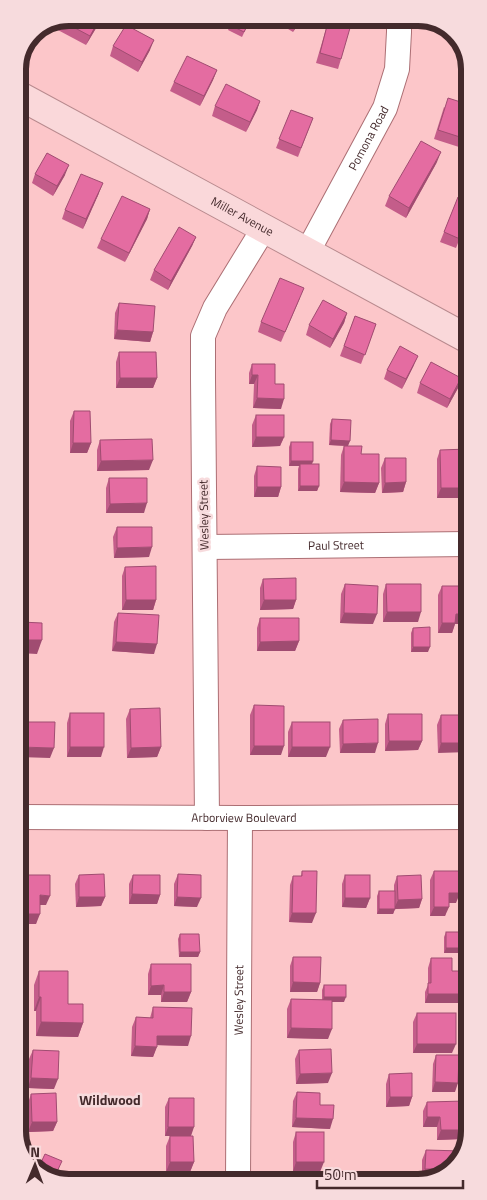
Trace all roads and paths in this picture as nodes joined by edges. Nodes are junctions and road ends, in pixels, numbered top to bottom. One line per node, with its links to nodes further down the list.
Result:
1 (399, 26): 4 (street, Pomona Road)
2 (26, 100): 3 (main road, Miller Avenue)
3 (264, 228): 4 (main road, Miller Avenue); 7 (street, Wesley Street)
4 (308, 252): 5 (main road, Miller Avenue)
5 (461, 335)
6 (461, 544): 7 (street, Paul Street)
7 (204, 547): 10 (street, Wesley Street)
8 (26, 817): 10 (street, Arborview Boulevard)
9 (461, 817): 11 (street, Arborview Boulevard)
10 (206, 818): 11 (street, Arborview Boulevard)
11 (240, 818): 12 (street, Wesley Street)
12 (238, 1174)

